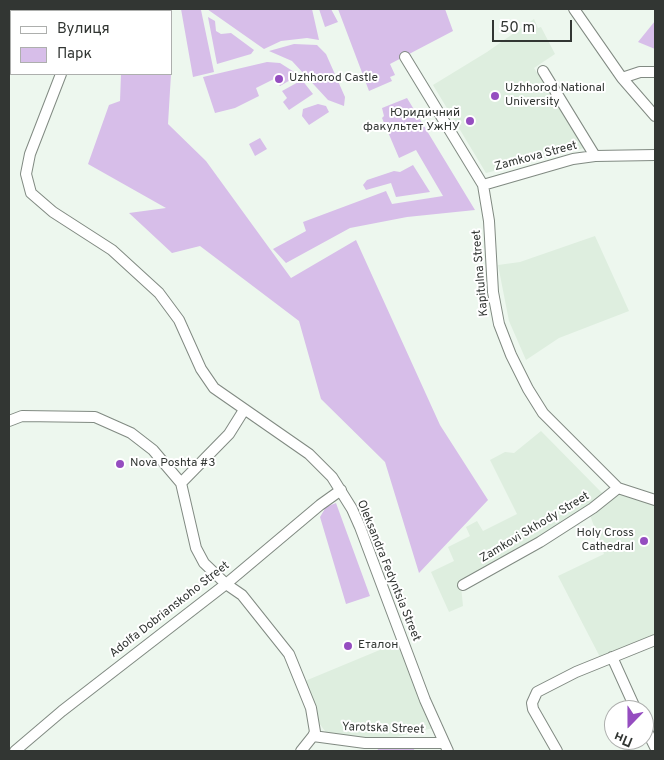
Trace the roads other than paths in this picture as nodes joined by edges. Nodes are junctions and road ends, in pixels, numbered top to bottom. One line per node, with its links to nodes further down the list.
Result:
1 (574, 9): 8 (street)
2 (10, 24): 3 (main road)
3 (9, 30)
4 (405, 57): 12 (street, Kapitulna Street)
5 (543, 71): 11 (street, Zamkova Street)
6 (655, 72): 8 (street)
7 (61, 75): 13 (street, Oleksandra Fedyntsia Street)
8 (622, 78): 9 (street)
9 (655, 116)
10 (655, 155): 11 (street, Zamkova Street)
11 (595, 156): 12 (street, Zamkova Street)
12 (483, 185): 16 (street, Kapitulna Street)
13 (244, 410): 15 (street); 17 (street, Oleksandra Fedyntsia Street)
14 (9, 421): 15 (street)
15 (181, 483): 19 (street)
16 (618, 488): 18 (street, Kapitulna Street); 20 (street, Zamkovi Skhody Street)
17 (341, 490): 19 (street, Adolfa Dobrianskoho Street); 25 (street, Oleksandra Fedyntsia Street)
18 (655, 500)
19 (226, 584): 24 (street); 26 (street, Adolfa Dobrianskoho Street)
20 (463, 585)
21 (655, 640): 22 (street)
22 (612, 657): 23 (street); 28 (street)
23 (631, 700)
24 (313, 736): 25 (street, Yarotska Street); 27 (street)
25 (445, 747)
26 (15, 751)
27 (301, 751)
28 (557, 751)

